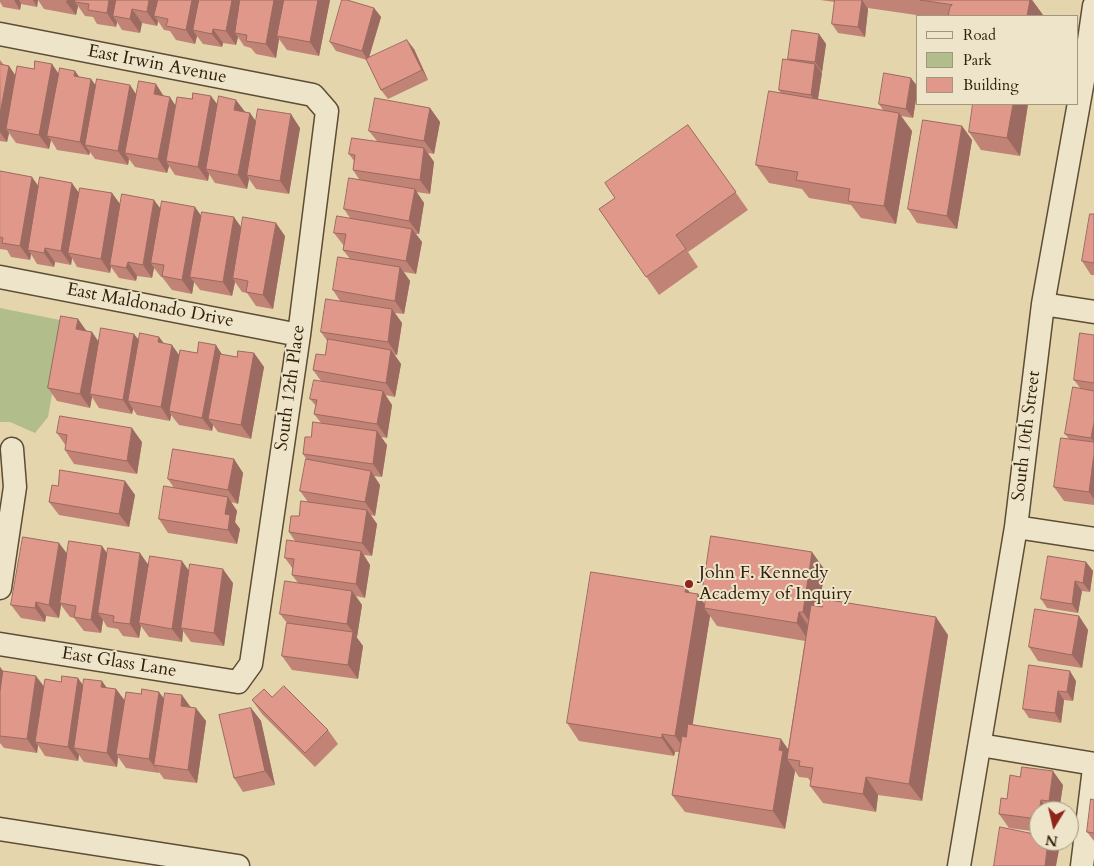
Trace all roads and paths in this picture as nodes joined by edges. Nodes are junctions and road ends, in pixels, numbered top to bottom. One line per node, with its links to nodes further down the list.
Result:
1 (1094, 6): 3 (street, South 10th Street)
2 (0, 34): 4 (street, East Irwin Avenue)
3 (1089, 76): 6 (street, South 10th Street)
4 (313, 95): 8 (street, South 12th Place)
5 (0, 277): 8 (street, East Maldonado Drive)
6 (1043, 304): 7 (street); 10 (street, South 10th Street)
7 (1094, 312)
8 (299, 334): 14 (street, South 12th Place)
9 (12, 449): 12 (street)
10 (1016, 527): 11 (street); 15 (street, South 10th Street)
11 (1094, 539)
12 (0, 588)
13 (0, 644): 14 (street, East Glass Lane)
14 (238, 682)
15 (980, 745): 16 (street); 19 (street, South 10th Street)
16 (1094, 766): 20 (street)
17 (0, 829): 18 (street)
18 (238, 866)
19 (960, 866)
20 (1082, 866)

